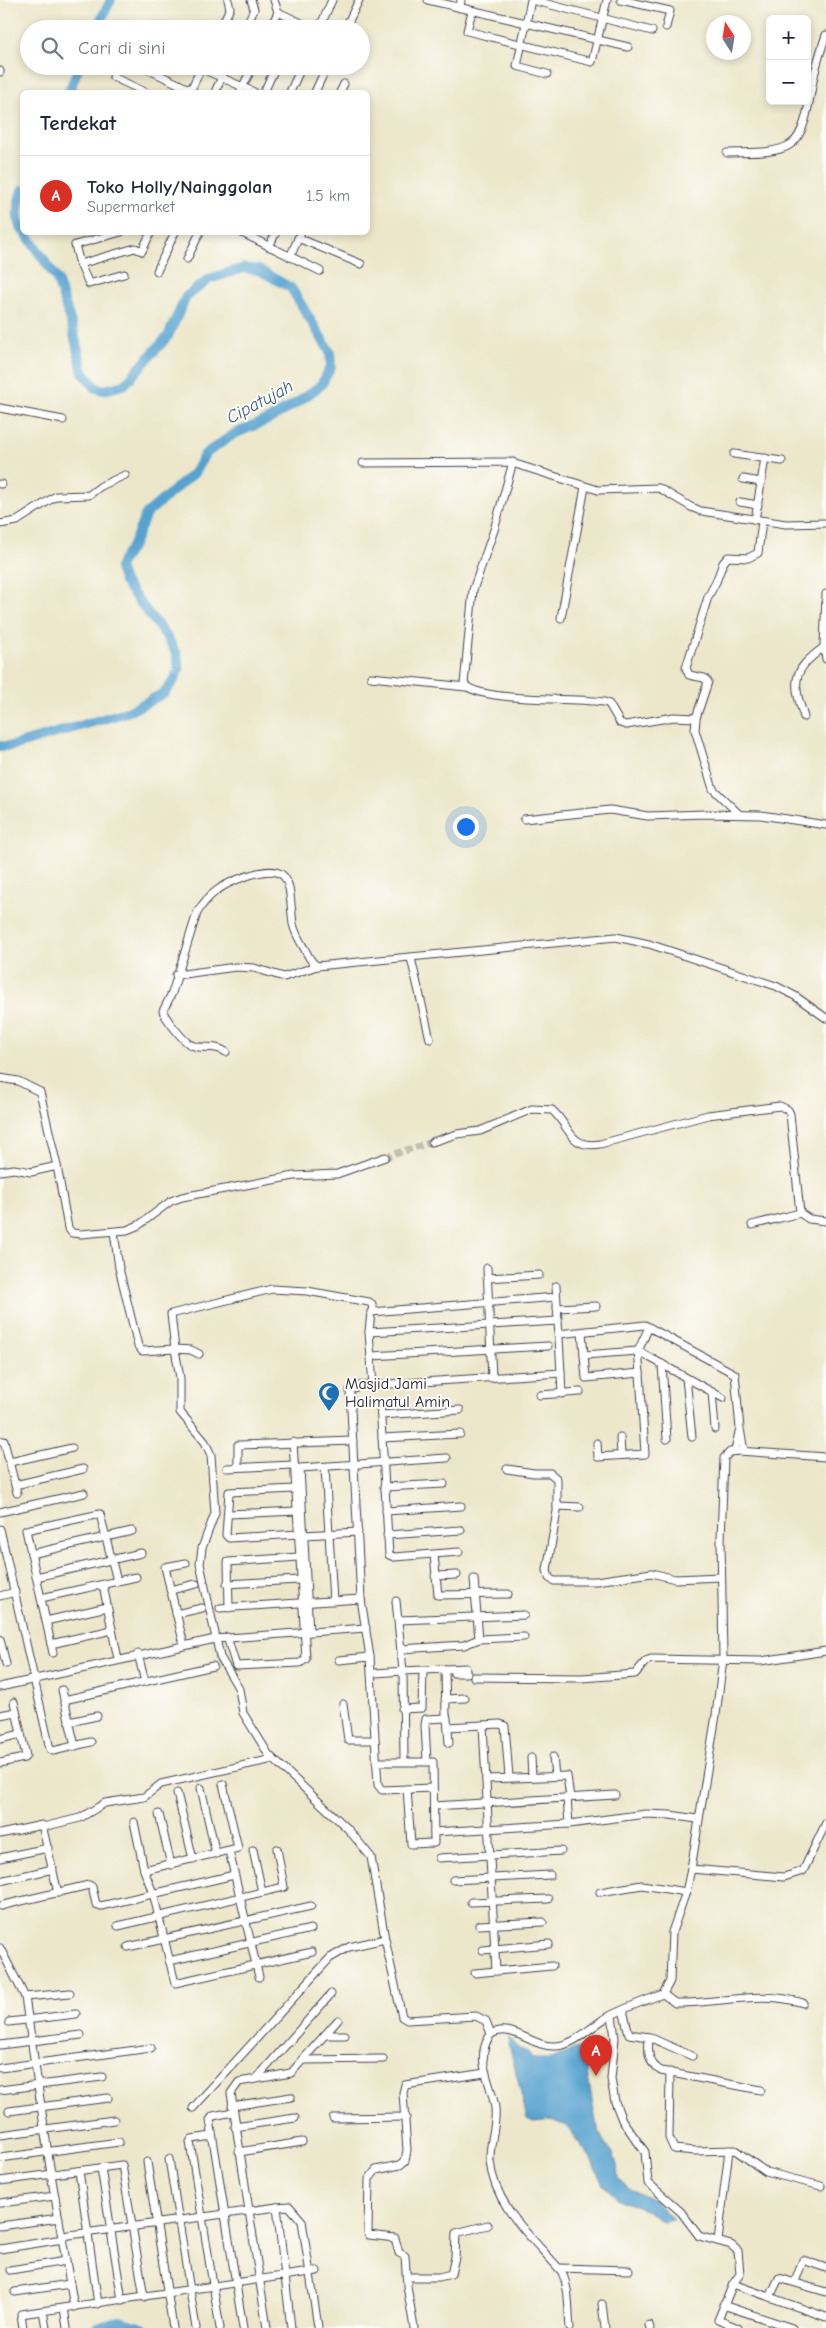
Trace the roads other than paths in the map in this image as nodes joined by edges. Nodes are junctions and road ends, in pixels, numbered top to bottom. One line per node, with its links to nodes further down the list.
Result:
1 (228, 0): 15 (street)
2 (251, 0): 16 (street)
3 (274, 0): 13 (street)
4 (332, 0): 19 (street)
5 (359, 0): 20 (street)
6 (428, 0): 11 (street)
7 (461, 0): 11 (street)
8 (532, 0): 14 (street); 21 (street)
9 (607, 0): 14 (street)
10 (621, 0): 22 (street)
11 (460, 8): 12 (street)
12 (472, 11): 21 (street); 26 (street)
13 (278, 12): 17 (street); 18 (street)
14 (602, 19): 23 (street); 25 (street)
15 (224, 20)
16 (248, 20)
17 (274, 20)
18 (295, 20)
19 (323, 20)
20 (349, 20)
21 (527, 23): 25 (street); 26 (street)
22 (666, 27)
23 (652, 30)
24 (826, 35): 49 (street)
25 (597, 40): 26 (street); 27 (street)
26 (522, 44): 28 (street)
27 (628, 47)
28 (547, 74)
29 (114, 75): 40 (street)
30 (159, 75): 41 (street)
31 (197, 75): 42 (street)
32 (216, 75): 38 (street)
33 (223, 75): 38 (street)
34 (248, 75): 44 (street)
35 (272, 75): 45 (street)
36 (298, 75): 46 (street)
37 (324, 75): 47 (street)
38 (222, 78): 43 (street); 44 (street)
39 (344, 84): 48 (street)
40 (141, 90)
41 (189, 90)
42 (191, 90)
43 (216, 90)
44 (242, 90)
45 (265, 90)
46 (291, 90)
47 (316, 90)
48 (341, 90)
49 (727, 152)
50 (110, 235): 60 (street)
51 (150, 235): 60 (street)
52 (174, 235): 62 (street)
53 (199, 235): 59 (street)
54 (251, 235): 57 (street)
55 (275, 235): 57 (street)
56 (300, 235): 58 (street); 61 (street)
57 (269, 247): 58 (street)
58 (290, 257): 63 (street)
59 (187, 259)
60 (80, 264): 64 (street)
61 (361, 264)
62 (157, 271)
63 (320, 272)
64 (124, 274)
65 (0, 408): 66 (street)
66 (63, 420)
67 (734, 454): 68 (street)
68 (765, 458): 69 (street); 74 (street)
69 (782, 461)
70 (513, 462): 71 (street); 75 (street); 87 (street)
71 (363, 463)
72 (125, 475): 80 (street)
73 (743, 479): 74 (street)
74 (762, 482): 77 (street)
75 (585, 487): 78 (street); 82 (street)
76 (740, 502): 77 (street)
77 (758, 504): 78 (street)
78 (759, 520): 79 (street); 89 (street)
79 (826, 523)
80 (0, 524)
81 (826, 594): 83 (street)
82 (561, 618)
83 (825, 633): 84 (street)
84 (824, 647): 85 (street); 88 (street)
85 (826, 659)
86 (372, 677): 87 (street)
87 (466, 687): 89 (street)
88 (804, 717)
89 (696, 718): 90 (street)
90 (739, 814): 91 (street); 92 (street)
91 (524, 819)
92 (826, 825)
93 (411, 958): 94 (street); 96 (street); 97 (street)
94 (317, 966): 95 (street); 95 (street)
95 (176, 975): 98 (street)
96 (826, 1018)
97 (430, 1039)
98 (226, 1052)
99 (0, 1078): 102 (street)
100 (432, 1142): 104 (street)
101 (385, 1158): 107 (street)
102 (57, 1166): 103 (street); 107 (street)
103 (0, 1171)
104 (800, 1213): 105 (street); 106 (street)
105 (826, 1221)
106 (752, 1225)
107 (114, 1232): 125 (street)
108 (487, 1268): 110 (street)
109 (538, 1275): 110 (street)
110 (487, 1278): 113 (street)
111 (556, 1286): 112 (street)
112 (556, 1297): 113 (street); 115 (street)
113 (488, 1302): 116 (street); 118 (street)
114 (596, 1306): 115 (street)
115 (557, 1308): 117 (street)
116 (373, 1311): 120 (street); 125 (street)
117 (558, 1320): 118 (street); 122 (street)
118 (489, 1325): 120 (street); 124 (street)
119 (649, 1327): 121 (street); 126 (street); 145 (street)
120 (369, 1332): 129 (street)
121 (582, 1332): 122 (street); 128 (street)
122 (558, 1334): 131 (street)
123 (548, 1346): 124 (street)
124 (491, 1349): 129 (street); 133 (street)
125 (175, 1350): 127 (street); 234 (street)
126 (638, 1351): 128 (street); 130 (street); 132 (street)
127 (199, 1354)
128 (584, 1355): 132 (street)
129 (371, 1356): 135 (street)
130 (662, 1364): 134 (street); 150 (street)
131 (561, 1373): 133 (street); 138 (street)
132 (640, 1373): 158 (street)
133 (492, 1378): 135 (street)
134 (686, 1378): 137 (street); 148 (street)
135 (373, 1385): 152 (street)
136 (580, 1392): 138 (street)
137 (712, 1392): 140 (street); 144 (street)
138 (562, 1394): 139 (street)
139 (540, 1395)
140 (723, 1398)
141 (380, 1403): 143 (street)
142 (460, 1410): 143 (street)
143 (381, 1415): 149 (street)
144 (715, 1429)
145 (740, 1429): 156 (street); 157 (street)
146 (460, 1434): 149 (street)
147 (620, 1437): 158 (street)
148 (692, 1437)
149 (382, 1438): 162 (street)
150 (667, 1439)
151 (0, 1441): 161 (street)
152 (353, 1441): 153 (street); 163 (street)
153 (296, 1442): 164 (street); 165 (street)
154 (597, 1443): 158 (street)
155 (72, 1448): 161 (street)
156 (735, 1451): 157 (street); 201 (street)
157 (744, 1451): 159 (street)
158 (621, 1455)
159 (826, 1457)
160 (447, 1458): 162 (street)
161 (10, 1462): 171 (street)
162 (383, 1462): 163 (street); 172 (street)
163 (354, 1464): 166 (street); 186 (street)
164 (294, 1465): 165 (street); 173 (street)
165 (238, 1467): 167 (street)
166 (325, 1467): 187 (street); 188 (street)
167 (227, 1468)
168 (83, 1470): 171 (street)
169 (507, 1470): 177 (street)
170 (444, 1484): 172 (street)
171 (15, 1485): 174 (street)
172 (384, 1488): 180 (street)
173 (296, 1489): 179 (street); 182 (street)
174 (17, 1493)
175 (84, 1493): 181 (street)
176 (461, 1506): 180 (street)
177 (557, 1506): 178 (street); 201 (street)
178 (580, 1507)
179 (297, 1511): 182 (street); 188 (street)
180 (386, 1511): 189 (street)
181 (0, 1512)
182 (229, 1514): 188 (street)
183 (0, 1529): 210 (street)
184 (132, 1530): 190 (street)
185 (461, 1530): 189 (street)
186 (358, 1532): 187 (street); 215 (street)
187 (329, 1534): 188 (street); 216 (street)
188 (301, 1535): 195 (street); 218 (street)
189 (386, 1535): 194 (street)
190 (107, 1536): 193 (street); 193 (street); 196 (street)
191 (459, 1552): 194 (street)
192 (141, 1553): 196 (street)
193 (31, 1554): 202 (street)
194 (434, 1555): 199 (street)
195 (300, 1557): 204 (street); 207 (street)
196 (112, 1559): 202 (street); 205 (street)
197 (186, 1563): 209 (street)
198 (457, 1575): 199 (street)
199 (435, 1576): 212 (street)
200 (136, 1577): 205 (street)
201 (721, 1577): 245 (street)
202 (36, 1578): 214 (street)
203 (474, 1579): 212 (street)
204 (300, 1580): 207 (street); 218 (street)
205 (117, 1581): 208 (street)
206 (196, 1584): 209 (street)
207 (227, 1584): 222 (street)
208 (103, 1585): 214 (street); 219 (street)
209 (170, 1590): 223 (street)
210 (14, 1592): 213 (street); 253 (street)
211 (508, 1594): 212 (street)
212 (475, 1595): 225 (street)
213 (0, 1596)
214 (41, 1598): 227 (street)
215 (361, 1599): 216 (street); 228 (street)
216 (333, 1601): 218 (street)
217 (396, 1601): 226 (street)
218 (304, 1603): 222 (street); 230 (street)
219 (107, 1607): 227 (street); 229 (street)
220 (202, 1608): 223 (street)
221 (220, 1608): 222 (street)
222 (229, 1608)
223 (176, 1614): 237 (street)
224 (524, 1615): 225 (street)
225 (477, 1617): 226 (street); 235 (street)
226 (399, 1620): 238 (street)
227 (46, 1621): 236 (street)
228 (366, 1628): 230 (street); 243 (street)
229 (112, 1630): 236 (street); 244 (street)
230 (306, 1632): 231 (street); 231 (street)
231 (228, 1637): 234 (street)
232 (524, 1637): 235 (street)
233 (0, 1639): 242 (street)
234 (215, 1639): 237 (street); 280 (street)
235 (479, 1639): 238 (street)
236 (51, 1644): 240 (street)
237 (184, 1645): 241 (street)
238 (401, 1649): 249 (street)
239 (826, 1651): 245 (street)
240 (53, 1653)
241 (138, 1654): 244 (street); 254 (street)
242 (2, 1656): 247 (street)
243 (370, 1657): 246 (street); 274 (street)
244 (118, 1659): 253 (street)
245 (723, 1659): 251 (street); 299 (street)
246 (339, 1660)
247 (6, 1664)
248 (213, 1666): 254 (street)
249 (402, 1671): 250 (street); 252 (street); 263 (street)
250 (423, 1671): 251 (street); 262 (street)
251 (444, 1672): 258 (street)
252 (376, 1673)
253 (34, 1679): 255 (street); 277 (street)
254 (145, 1682): 259 (street)
255 (0, 1687)
256 (62, 1690): 259 (street)
257 (465, 1698): 258 (street)
258 (445, 1699): 267 (street)
259 (64, 1700): 269 (street)
260 (14, 1702): 264 (street)
261 (343, 1704): 274 (street)
262 (422, 1708): 263 (street); 268 (street)
263 (402, 1709): 282 (street)
264 (16, 1712): 265 (street); 272 (street)
265 (0, 1715)
266 (97, 1716): 269 (street)
267 (446, 1717): 268 (street); 271 (street)
268 (425, 1721): 281 (street)
269 (69, 1722): 277 (street)
270 (482, 1725): 271 (street); 287 (street); 288 (street)
271 (448, 1726): 276 (street)
272 (21, 1734): 273 (street); 284 (street)
273 (0, 1739)
274 (374, 1740): 283 (street)
275 (91, 1742): 277 (street)
276 (449, 1743)
277 (74, 1746)
278 (553, 1757): 285 (street)
279 (531, 1758): 286 (street)
280 (273, 1759): 303 (street); 345 (street)
281 (427, 1760): 282 (street); 291 (street)
282 (404, 1761): 283 (street)
283 (376, 1762): 292 (street)
284 (0, 1763)
285 (555, 1776): 286 (street); 295 (street)
286 (532, 1777): 287 (street)
287 (509, 1778): 288 (street)
288 (486, 1779): 296 (street)
289 (223, 1784): 310 (street)
290 (201, 1788): 312 (street)
291 (433, 1788): 292 (street); 297 (street)
292 (407, 1789): 305 (street)
293 (177, 1794): 316 (street)
294 (615, 1795): 295 (street)
295 (568, 1798): 296 (street); 302 (street)
296 (488, 1803): 297 (street); 304 (street)
297 (434, 1806): 305 (street)
298 (159, 1814): 317 (street)
299 (698, 1819): 302 (street); 319 (street)
300 (134, 1822): 320 (street)
301 (826, 1822): 319 (street)
302 (569, 1824): 304 (street)
303 (43, 1827): 306 (street); 307 (street)
304 (488, 1828): 305 (street); 313 (street)
305 (434, 1832)
306 (0, 1834)
307 (48, 1848): 314 (street); 318 (street)
308 (277, 1849): 326 (street)
309 (253, 1850): 326 (street)
310 (229, 1851): 312 (street); 321 (street)
311 (561, 1851): 313 (street)
312 (216, 1854): 316 (street)
313 (489, 1855): 315 (street); 323 (street)
314 (0, 1858)
315 (439, 1858)
316 (193, 1859): 317 (street)
317 (171, 1865): 320 (street)
318 (53, 1869): 325 (street); 329 (street)
319 (691, 1869): 328 (street)
320 (144, 1870): 330 (street)
321 (234, 1874): 330 (street); 331 (street)
322 (550, 1875): 323 (street)
323 (492, 1878): 324 (street); 334 (street)
324 (453, 1880)
325 (0, 1881)
326 (262, 1892): 331 (street)
327 (600, 1892): 328 (street)
328 (686, 1892): 361 (street)
329 (58, 1893): 330 (street); 335 (street)
330 (153, 1893): 337 (street)
331 (240, 1898): 337 (street); 338 (street)
332 (548, 1899): 334 (street)
333 (470, 1902): 334 (street)
334 (493, 1902): 340 (street)
335 (0, 1906)
336 (311, 1906): 338 (street)
337 (159, 1917): 342 (street); 344 (street)
338 (245, 1921): 344 (street); 346 (street)
339 (542, 1922): 340 (street)
340 (494, 1924): 341 (street); 350 (street)
341 (479, 1925)
342 (118, 1926)
343 (311, 1929): 346 (street)
344 (164, 1939): 348 (street); 353 (street)
345 (385, 1939): 370 (street); 393 (street)
346 (251, 1943): 353 (street); 354 (street)
347 (549, 1944): 350 (street)
348 (128, 1948)
349 (483, 1950): 350 (street)
350 (495, 1950): 356 (street)
351 (312, 1952): 354 (street)
352 (1, 1953): 362 (street)
353 (169, 1961): 354 (street)
354 (256, 1965): 358 (street)
355 (552, 1966): 356 (street)
356 (496, 1971): 357 (street)
357 (475, 1973)
358 (259, 1977)
359 (70, 1993): 362 (street)
360 (331, 1994): 386 (street)
361 (663, 1994): 363 (street); 364 (street)
362 (25, 1997): 367 (street)
363 (804, 2004)
364 (623, 2010): 366 (street); 374 (street)
365 (76, 2014): 367 (street)
366 (612, 2015): 370 (street); 432 (street)
367 (28, 2020): 369 (street); 375 (street)
368 (338, 2020): 372 (street)
369 (10, 2022)
370 (491, 2034): 384 (street)
371 (80, 2035): 375 (street)
372 (325, 2035): 373 (street); 380 (street)
373 (345, 2036)
374 (649, 2037): 378 (street); 383 (street)
375 (32, 2041): 376 (street); 381 (street)
376 (0, 2045)
377 (151, 2048): 381 (street)
378 (692, 2056)
379 (383, 2059): 380 (street)
380 (303, 2060): 386 (street)
381 (35, 2063): 382 (street); 387 (street)
382 (0, 2068)
383 (670, 2072): 389 (street); 406 (street)
384 (485, 2073): 396 (street); 435 (street)
385 (102, 2077): 387 (street)
386 (256, 2079): 394 (street)
387 (38, 2085): 388 (street); 392 (street)
388 (0, 2090)
389 (761, 2090)
390 (291, 2097): 394 (street)
391 (108, 2098): 392 (street)
392 (41, 2107): 395 (street); 401 (street)
393 (193, 2108)
394 (232, 2109): 400 (street); 403 (street)
395 (9, 2111)
396 (406, 2117): 398 (street); 442 (street)
397 (295, 2118): 400 (street)
398 (333, 2118)
399 (114, 2120): 401 (street)
400 (235, 2127): 408 (street)
401 (44, 2129): 402 (street); 407 (street)
402 (0, 2135)
403 (212, 2136): 421 (street); 422 (street)
404 (119, 2142): 407 (street)
405 (302, 2142): 408 (street)
406 (729, 2150): 416 (street); 432 (street)
407 (48, 2151): 409 (street); 414 (street)
408 (239, 2152): 420 (street)
409 (0, 2158)
410 (169, 2159): 424 (street)
411 (147, 2162): 425 (street)
412 (101, 2168): 413 (street); 428 (street); 429 (street)
413 (79, 2170): 414 (street); 430 (street)
414 (51, 2174): 415 (street); 417 (street)
415 (0, 2181)
416 (821, 2186)
417 (55, 2196): 418 (street); 423 (street)
418 (0, 2203)
419 (277, 2208): 420 (street); 440 (street); 441 (street)
420 (248, 2211): 421 (street); 443 (street)
421 (225, 2214): 422 (street); 445 (street)
422 (202, 2217): 424 (street); 448 (street)
423 (59, 2218): 427 (street); 431 (street)
424 (179, 2220): 425 (street); 449 (street)
425 (156, 2223): 428 (street); 452 (street)
426 (488, 2225): 442 (street)
427 (0, 2226)
428 (133, 2226): 429 (street); 453 (street)
429 (111, 2229): 430 (street); 455 (street)
430 (88, 2232): 431 (street); 456 (street)
431 (62, 2238): 433 (street); 434 (street)
432 (718, 2241): 447 (street)
433 (0, 2248)
434 (66, 2261): 437 (street); 446 (street)
435 (559, 2268): 438 (street); 474 (street)
436 (826, 2268): 444 (street)
437 (10, 2270)
438 (629, 2270)
439 (317, 2271): 440 (street)
440 (309, 2272): 441 (street); 463 (street)
441 (285, 2276): 443 (street); 472 (street)
442 (407, 2277): 473 (street)
443 (258, 2280): 445 (street); 471 (street)
444 (795, 2282): 451 (street); 454 (street)
445 (236, 2283): 448 (street); 470 (street)
446 (70, 2284): 450 (street); 459 (street)
447 (733, 2284): 454 (street); 458 (street)
448 (213, 2287): 449 (street); 469 (street)
449 (190, 2290): 452 (street); 468 (street)
450 (15, 2292)
451 (826, 2292)
452 (167, 2294): 453 (street); 467 (street)
453 (144, 2297): 455 (street)
454 (770, 2298): 462 (street)
455 (122, 2300): 456 (street)
456 (98, 2304): 459 (street)
457 (602, 2304): 475 (street)
458 (723, 2305): 476 (street); 477 (street)
459 (74, 2307): 460 (street)
460 (64, 2308): 461 (street); 466 (street)
461 (43, 2311): 464 (street); 465 (street)
462 (826, 2317)
463 (318, 2327)
464 (23, 2328)
465 (46, 2328)
466 (67, 2328)
467 (173, 2328)
468 (196, 2328)
469 (220, 2328)
470 (243, 2328)
471 (267, 2328)
472 (292, 2328)
473 (414, 2328)
474 (570, 2328)
475 (605, 2328)
476 (738, 2328)
477 (792, 2328)

